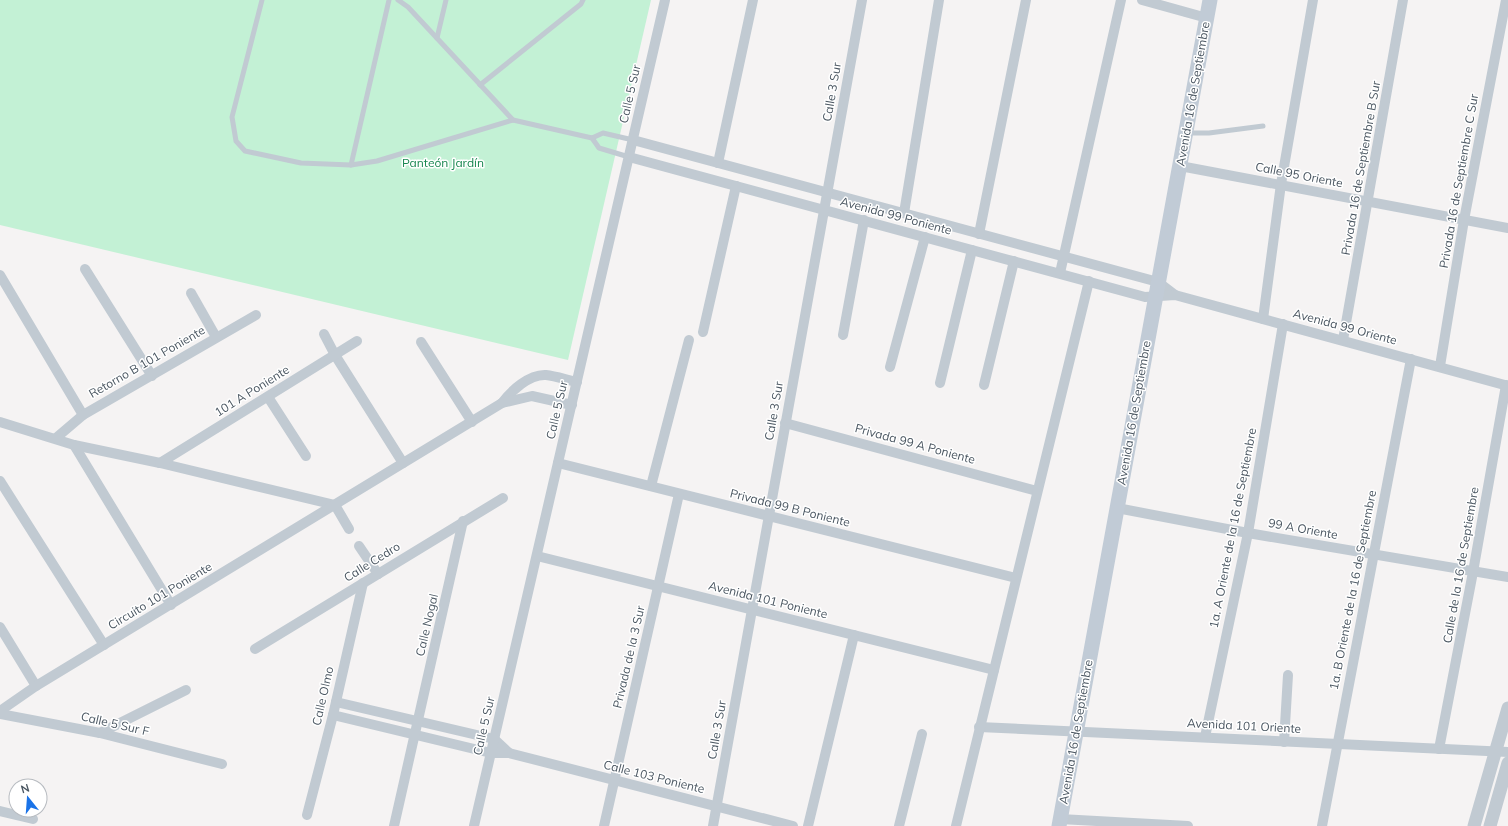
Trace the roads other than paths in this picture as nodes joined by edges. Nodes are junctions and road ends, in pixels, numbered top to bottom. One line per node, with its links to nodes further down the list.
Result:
1 (262, 0): 27 (lane)
2 (389, 0): 27 (lane)
3 (398, 0): 18 (lane)
4 (446, 0): 18 (lane)
5 (583, 0): 19 (lane)
6 (665, 0): 24 (street, Calle 5 Sur)
7 (753, 0): 26 (street)
8 (862, 0): 31 (street, Calle 3 Sur)
9 (939, 0): 34 (street)
10 (1026, 0): 38 (street)
11 (1121, 0): 41 (street)
12 (1142, 0): 17 (street)
13 (1210, 0): 17 (main road, Avenida 16 de Septiembre)
14 (1313, 0): 29 (street)
15 (1403, 0): 32 (street, Privada 16 de Septiembre B Sur)
16 (1506, 0): 36 (street, Privada 16 de Septiembre C Sur)
17 (1207, 18): 22 (main road, Avenida 16 de Septiembre)
18 (436, 38): 19 (lane)
19 (480, 85): 20 (lane)
20 (513, 120): 23 (lane); 27 (lane)
21 (1263, 126): 22 (lane)
22 (1186, 133): 28 (main road, Avenida 16 de Septiembre)
23 (592, 138): 24 (lane); 25 (lane)
24 (633, 140): 25 (street, Calle 5 Sur); 26 (street, Avenida 99 Poniente)
25 (629, 157): 30 (street, Avenida 99 Poniente); 65 (street, Calle 5 Sur)
26 (718, 164): 31 (street, Avenida 99 Poniente)
27 (351, 165)
28 (1180, 166): 29 (street, Calle 95 Oriente); 47 (main road, Avenida 16 de Septiembre)
29 (1281, 184): 32 (street, Calle 95 Oriente); 50 (street)
30 (736, 186): 33 (street, Avenida 99 Poniente); 52 (street)
31 (827, 193): 33 (street, Calle 3 Sur); 34 (street, Avenida 99 Poniente)
32 (1368, 201): 36 (street, Calle 95 Oriente); 57 (street, Privada 16 de Septiembre B Sur)
33 (824, 209): 35 (street, Avenida 99 Poniente); 75 (street, Calle 3 Sur)
34 (904, 213): 38 (street, Avenida 99 Poniente)
35 (864, 220): 39 (street, Avenida 99 Poniente); 54 (street)
36 (1464, 220): 37 (street, Calle 95 Oriente); 62 (street, Privada 16 de Septiembre C Sur)
37 (1508, 228)
38 (979, 234): 41 (street, Avenida 99 Poniente)
39 (925, 237): 40 (street, Avenida 99 Poniente); 63 (street)
40 (972, 250): 42 (street, Avenida 99 Poniente); 66 (street)
41 (1064, 256): 44 (street); 47 (street, Avenida 99 Poniente)
42 (1014, 261): 44 (street, Avenida 99 Poniente); 67 (street)
43 (85, 269): 64 (street)
44 (1060, 273): 46 (street, Avenida 99 Poniente)
45 (0, 275): 72 (street)
46 (1089, 282): 47 (street, Avenida 99 Poniente); 84 (street)
47 (1157, 289): 50 (street, Avenida 99 Oriente); 88 (main road, Avenida 16 de Septiembre)
48 (191, 293): 55 (street)
49 (256, 315): 55 (street, Retorno B 101 Poniente)
50 (1262, 319): 51 (street, Avenida 99 Oriente)
51 (1283, 324): 57 (street, Avenida 99 Oriente); 92 (street, 1a. A Oriente de la 16 de Septiembre)
52 (703, 332)
53 (324, 334): 60 (street)
54 (843, 334)
55 (216, 337): 64 (street, Retorno B 101 Poniente)
56 (689, 340): 83 (street)
57 (1343, 340): 61 (street, Avenida 99 Oriente)
58 (357, 342): 60 (street, 101 A Poniente)
59 (421, 342): 74 (street)
60 (335, 355): 69 (street, 101 A Poniente); 80 (street)
61 (1411, 359): 62 (street, Avenida 99 Oriente); 94 (street, 1a. B Oriente de la 16 de Septiembre)
62 (1440, 366): 68 (street, Avenida 99 Oriente)
63 (890, 367)
64 (152, 376): 72 (street, Retorno B 101 Poniente)
65 (577, 382): 70 (street, Circuito 101 Poniente); 71 (street, Calle 5 Sur)
66 (940, 383)
67 (984, 385)
68 (1507, 385): 96 (street, Calle de la 16 de Septiembre)
69 (268, 397): 78 (street); 79 (street, 101 A Poniente)
70 (502, 403): 71 (street, Circuito 101 Poniente); 74 (street, Circuito 101 Poniente)
71 (572, 405): 81 (street, Calle 5 Sur)
72 (82, 415): 76 (street, Retorno B 101 Poniente)
73 (0, 422): 76 (street)
74 (472, 422): 80 (street, Circuito 101 Poniente)
75 (786, 423): 84 (street, Privada 99 A Poniente); 89 (street, Calle 3 Sur)
76 (56, 438): 77 (street)
77 (74, 445): 79 (street); 102 (street)
78 (306, 456)
79 (160, 463): 87 (street)
80 (403, 463): 87 (street, Circuito 101 Poniente)
81 (558, 463): 83 (street, Privada 99 B Poniente); 95 (street, Calle 5 Sur)
82 (0, 481): 106 (street)
83 (651, 486): 85 (street, Privada 99 B Poniente)
84 (1037, 491): 99 (street)
85 (679, 494): 89 (street, Privada 99 B Poniente); 101 (street, Privada de la 3 Sur)
86 (502, 498): 90 (street, Calle Cedro)
87 (335, 505): 91 (street); 102 (street, Circuito 101 Poniente)
88 (1117, 508): 92 (street, 99 A Oriente); 118 (main road, Avenida 16 de Septiembre)
89 (769, 516): 99 (street, Privada 99 B Poniente); 103 (street, Calle 3 Sur)
90 (464, 521): 97 (street, Calle Cedro); 116 (street, Calle Nogal)
91 (349, 529)
92 (1248, 533): 94 (street, 99 A Oriente); 122 (street, 1a. A Oriente de la 16 de Septiembre)
93 (359, 546): 97 (street)
94 (1372, 554): 96 (street, 99 A Oriente); 125 (street, 1a. B Oriente de la 16 de Septiembre)
95 (537, 556): 101 (street, Avenida 101 Poniente); 123 (street, Calle 5 Sur)
96 (1473, 572): 98 (street, 99 A Oriente); 126 (street, Calle de la 16 de Septiembre)
97 (378, 574): 100 (street, Calle Cedro)
98 (1508, 577)
99 (1016, 578): 108 (street)
100 (363, 583): 107 (street, Calle Cedro); 112 (street, Calle Olmo)
101 (658, 586): 103 (street, Avenida 101 Poniente); 132 (street, Privada de la 3 Sur)
102 (171, 605): 106 (street, Circuito 101 Poniente)
103 (752, 610): 105 (street, Avenida 101 Poniente); 133 (street, Calle 3 Sur)
104 (0, 627): 110 (street)
105 (854, 635): 108 (street, Avenida 101 Poniente); 143 (street)
106 (104, 645): 110 (street, Circuito 101 Poniente)
107 (255, 649)
108 (994, 670): 117 (street)
109 (1288, 676): 124 (street)
110 (36, 686): 114 (street, Circuito 101 Poniente)
111 (186, 690): 119 (street)
112 (336, 702): 115 (street, Calle Olmo); 116 (street)
113 (1508, 708): 127 (street)
114 (0, 713): 119 (street, Calle 5 Sur F)
115 (333, 715): 120 (street, Calle 103 Poniente); 135 (street, Calle Olmo)
116 (418, 721): 120 (street, Calle Nogal); 123 (street)
117 (979, 727): 118 (street, Avenida 101 Oriente); 145 (street)
118 (1075, 732): 122 (street, Avenida 101 Oriente); 137 (main road, Avenida 16 de Septiembre)
119 (100, 733): 131 (street, Calle 5 Sur F)
120 (415, 734): 128 (street, Calle 103 Poniente); 138 (street, Calle Nogal)
121 (922, 734): 144 (street)
122 (1205, 736): 124 (street, Avenida 101 Oriente)
123 (494, 739): 128 (street, Calle 5 Sur); 129 (street, Calle 103 Poniente)
124 (1284, 742): 125 (street, Avenida 101 Oriente)
125 (1336, 745): 126 (street, Avenida 101 Oriente); 147 (street, 1a. B Oriente de la 16 de Septiembre)
126 (1439, 749): 127 (street, Avenida 101 Oriente)
127 (1501, 751): 148 (street)
128 (491, 753): 129 (street, Calle 103 Poniente); 139 (street, Calle 5 Sur)
129 (509, 753): 132 (street, Calle 103 Poniente)
130 (1508, 763): 149 (street)
131 (222, 764)
132 (614, 780): 133 (street, Calle 103 Poniente); 140 (street, Privada de la 3 Sur)
133 (716, 806): 141 (street, Calle 3 Sur); 142 (street, Calle 103 Poniente)
134 (0, 811): 136 (street)
135 (307, 815)
136 (33, 819)
137 (1059, 823): 146 (street)
138 (394, 826)
139 (474, 826)
140 (604, 826)
141 (713, 826)
142 (793, 826)
143 (808, 826)
144 (899, 826)
145 (956, 826)
146 (1188, 826)
147 (1322, 826)
148 (1474, 826)
149 (1490, 826)

